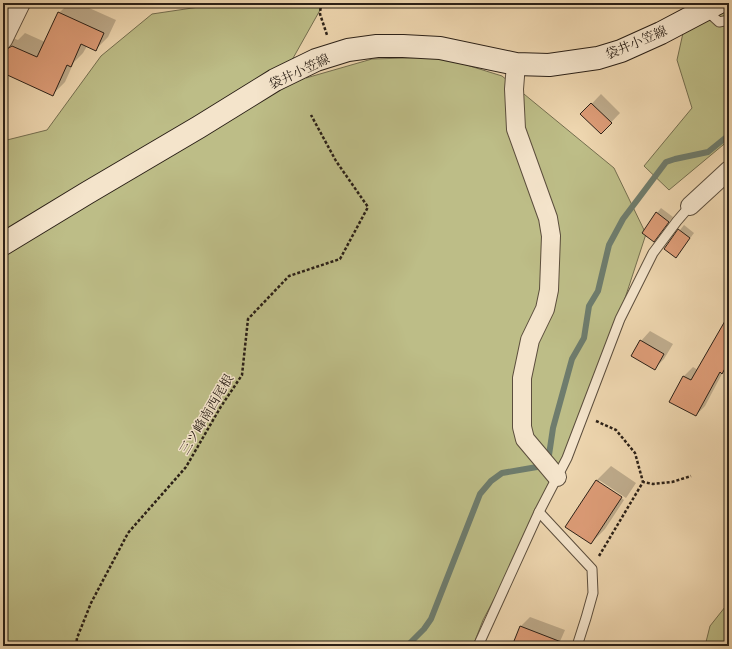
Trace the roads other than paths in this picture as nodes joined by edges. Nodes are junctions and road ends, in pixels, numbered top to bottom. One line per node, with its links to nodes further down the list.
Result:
1 (21, 3): 4 (street)
2 (712, 6): 3 (lane); 5 (main road, 袋井小笠線)
3 (729, 20)
4 (3, 40)
5 (516, 64): 8 (main road, 袋井小笠線); 9 (street)
6 (729, 170): 7 (street)
7 (690, 206): 9 (lane)
8 (3, 244)
9 (558, 477): 10 (lane)
10 (539, 512): 11 (lane); 12 (lane)
11 (478, 646)
12 (577, 646)

